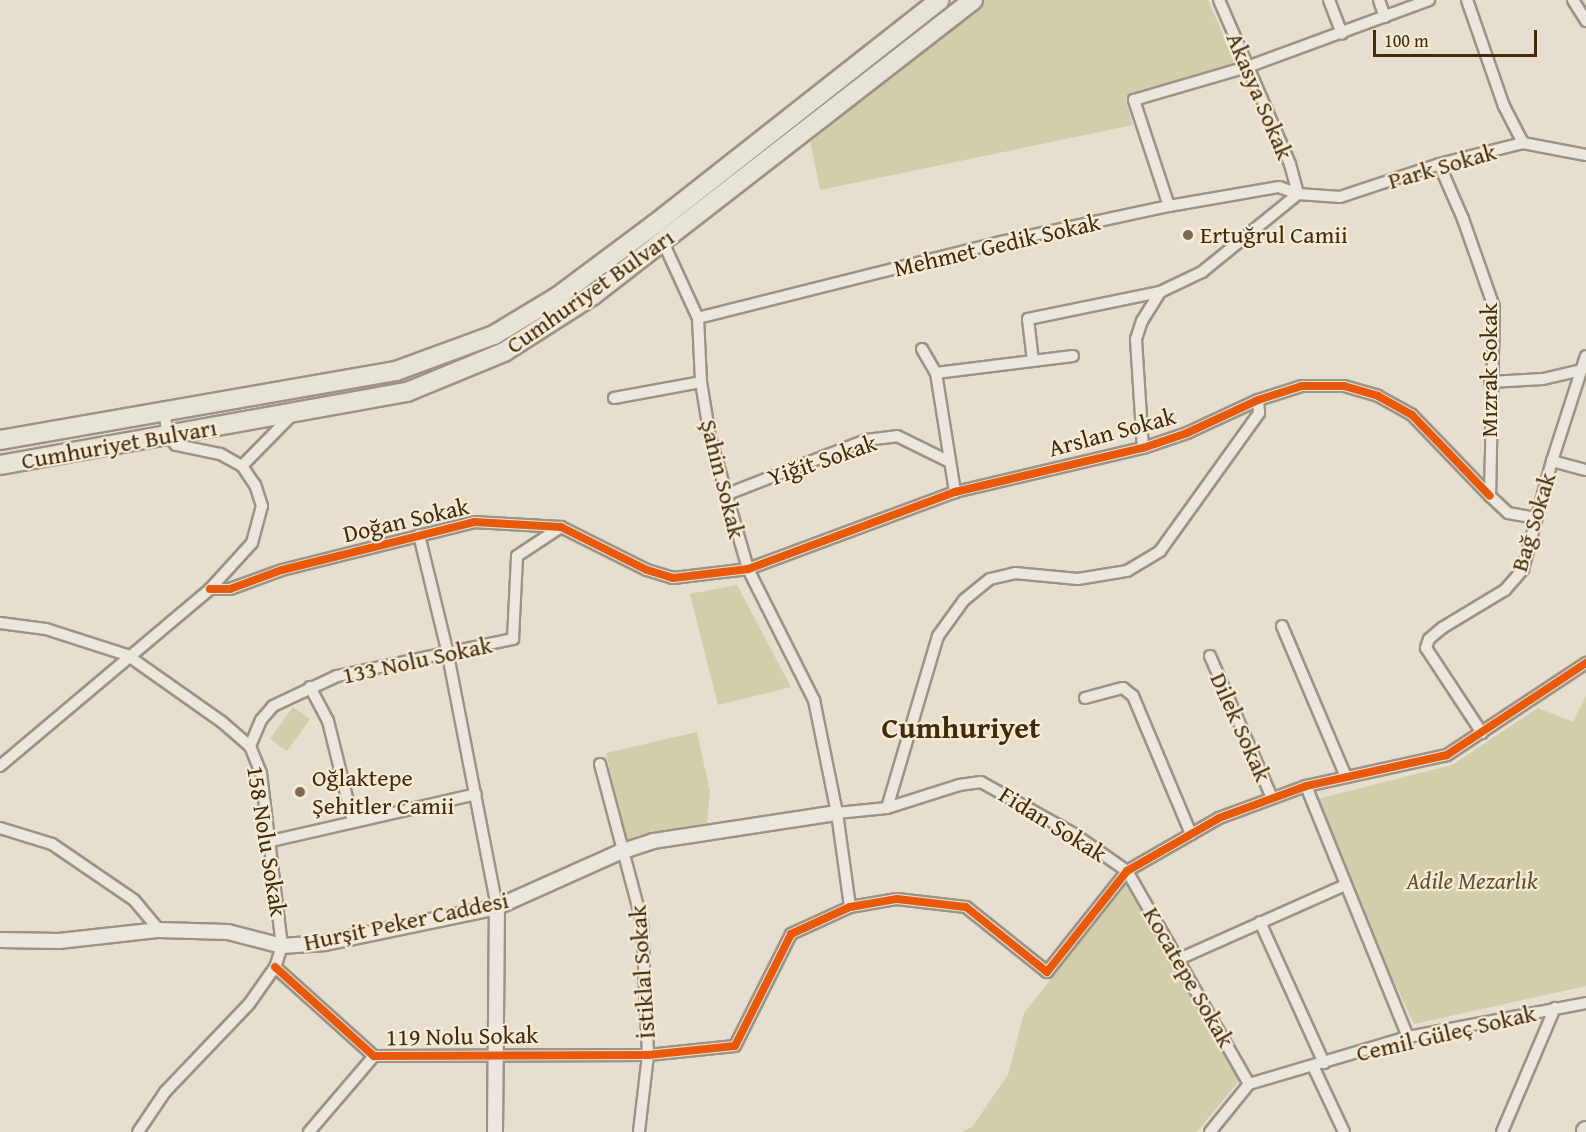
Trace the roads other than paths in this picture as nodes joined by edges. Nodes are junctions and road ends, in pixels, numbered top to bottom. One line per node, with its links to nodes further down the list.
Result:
1 (940, 0): 31 (main road, Cumhuriyet Bulvarı)
2 (972, 0): 18 (main road, Cumhuriyet Bulvarı)
3 (1219, 0): 12 (street, Akasya Sokak)
4 (1329, 0): 11 (street)
5 (1379, 0): 9 (street)
6 (1430, 0): 9 (street)
7 (1467, 0): 13 (street)
8 (1573, 0): 10 (street)
9 (1385, 17): 11 (street)
10 (1586, 21)
11 (1342, 34): 12 (street)
12 (1247, 68): 16 (street, Akasya Sokak); 17 (street)
13 (1523, 143): 14 (street, Park Sokak); 15 (street, Park Sokak)
14 (1586, 155)
15 (1439, 164): 16 (street, Park Sokak); 28 (street, Mızrak Sokak)
16 (1298, 194): 17 (street, Mehmet Gedik Sokak); 19 (street)
17 (1169, 206): 20 (street, Mehmet Gedik Sokak)
18 (663, 242): 20 (street, Şahin Sokak); 32 (main road, Cumhuriyet Bulvarı)
19 (1160, 292): 24 (street); 35 (street)
20 (698, 318): 27 (street, Şahin Sokak)
21 (922, 349): 26 (street)
22 (1073, 356): 24 (street)
23 (1586, 356): 25 (street, Bağ Sokak)
24 (1033, 361): 26 (street)
25 (1579, 371): 28 (street); 36 (street, Bağ Sokak)
26 (936, 373): 37 (street)
27 (701, 382): 29 (street); 42 (street, Şahin Sokak)
28 (1490, 382): 43 (street, Mızrak Sokak)
29 (614, 398)
30 (1258, 400): 35 (street, Arslan Sokak); 43 (street, Arslan Sokak); 65 (street)
31 (165, 412): 33 (street); 34 (main road, Cumhuriyet Bulvarı)
32 (294, 413): 33 (main road, Cumhuriyet Bulvarı); 39 (street)
33 (167, 434): 38 (main road, Cumhuriyet Bulvarı); 39 (street)
34 (0, 440)
35 (1143, 448): 41 (street, Arslan Sokak)
36 (1552, 461): 40 (street); 44 (street, Bağ Sokak)
37 (950, 462): 41 (street); 42 (street, Yiğit Sokak)
38 (0, 465)
39 (242, 466): 48 (street)
40 (1586, 470)
41 (955, 492): 47 (street, Arslan Sokak)
42 (725, 495): 47 (street, Şahin Sokak)
43 (1490, 496): 44 (street)
44 (1536, 518): 57 (street, Bağ Sokak)
45 (561, 527): 46 (street, Doğan Sokak); 47 (street, Doğan Sokak); 51 (street, 133 Nolu Sokak)
46 (418, 535): 48 (street, Doğan Sokak); 51 (street)
47 (748, 569): 66 (street, Şahin Sokak)
48 (210, 589): 52 (street)
49 (0, 623): 52 (street, 158 Nolu Sokak)
50 (1282, 626): 61 (street)
51 (447, 650): 55 (street, 133 Nolu Sokak); 63 (street)
52 (127, 656): 58 (street, 158 Nolu Sokak); 60 (street)
53 (1210, 656): 64 (street, Dilek Sokak)
54 (1586, 663): 57 (street)
55 (310, 687): 58 (street, 133 Nolu Sokak); 67 (street)
56 (1085, 698): 69 (street)
57 (1482, 733): 61 (street)
58 (250, 746): 70 (street, 158 Nolu Sokak)
59 (600, 764): 71 (street, İstiklal Sokak)
60 (0, 765)
61 (1346, 777): 62 (street)
62 (1306, 786): 64 (street); 73 (street)
63 (476, 794): 67 (street); 74 (street)
64 (1272, 798): 69 (street)
65 (887, 808): 66 (street, Fidan Sokak); 72 (street, Fidan Sokak)
66 (837, 813): 71 (street, Hurşit Peker Caddesi); 75 (street, Şahin Sokak)
67 (353, 822): 70 (street)
68 (0, 828): 77 (street)
69 (1191, 834): 72 (street)
70 (271, 841): 79 (street, 158 Nolu Sokak)
71 (620, 852): 74 (street, Hurşit Peker Caddesi); 85 (street, İstiklal Sokak)
72 (1127, 871): 75 (street); 80 (street, Kocatepe Sokak)
73 (1345, 885): 76 (street); 84 (street)
74 (497, 907): 79 (street, Hurşit Peker Caddesi); 86 (street)
75 (850, 907): 85 (street, 119 Nolu Sokak)
76 (1260, 922): 80 (street); 88 (street)
77 (159, 930): 78 (street, Hurşit Peker Caddesi); 79 (street, Hurşit Peker Caddesi)
78 (0, 940)
79 (282, 946): 81 (street)
80 (1179, 959): 89 (street, Kocatepe Sokak)
81 (275, 967): 87 (street, 119 Nolu Sokak); 90 (street)
82 (1584, 1005): 83 (street, Cemil Güleç Sokak)
83 (1555, 1008): 84 (street, Cemil Güleç Sokak); 96 (street)
84 (1408, 1037): 88 (street, Cemil Güleç Sokak)
85 (648, 1054): 86 (street, 119 Nolu Sokak); 93 (street, İstiklal Sokak)
86 (496, 1055): 87 (street, 119 Nolu Sokak); 92 (street)
87 (374, 1056): 91 (street)
88 (1319, 1064): 89 (street, Cemil Güleç Sokak); 95 (street)
89 (1249, 1084): 94 (street)
90 (138, 1132)
91 (309, 1132)
92 (495, 1132)
93 (639, 1132)
94 (1210, 1132)
95 (1344, 1132)
96 (1502, 1132)

